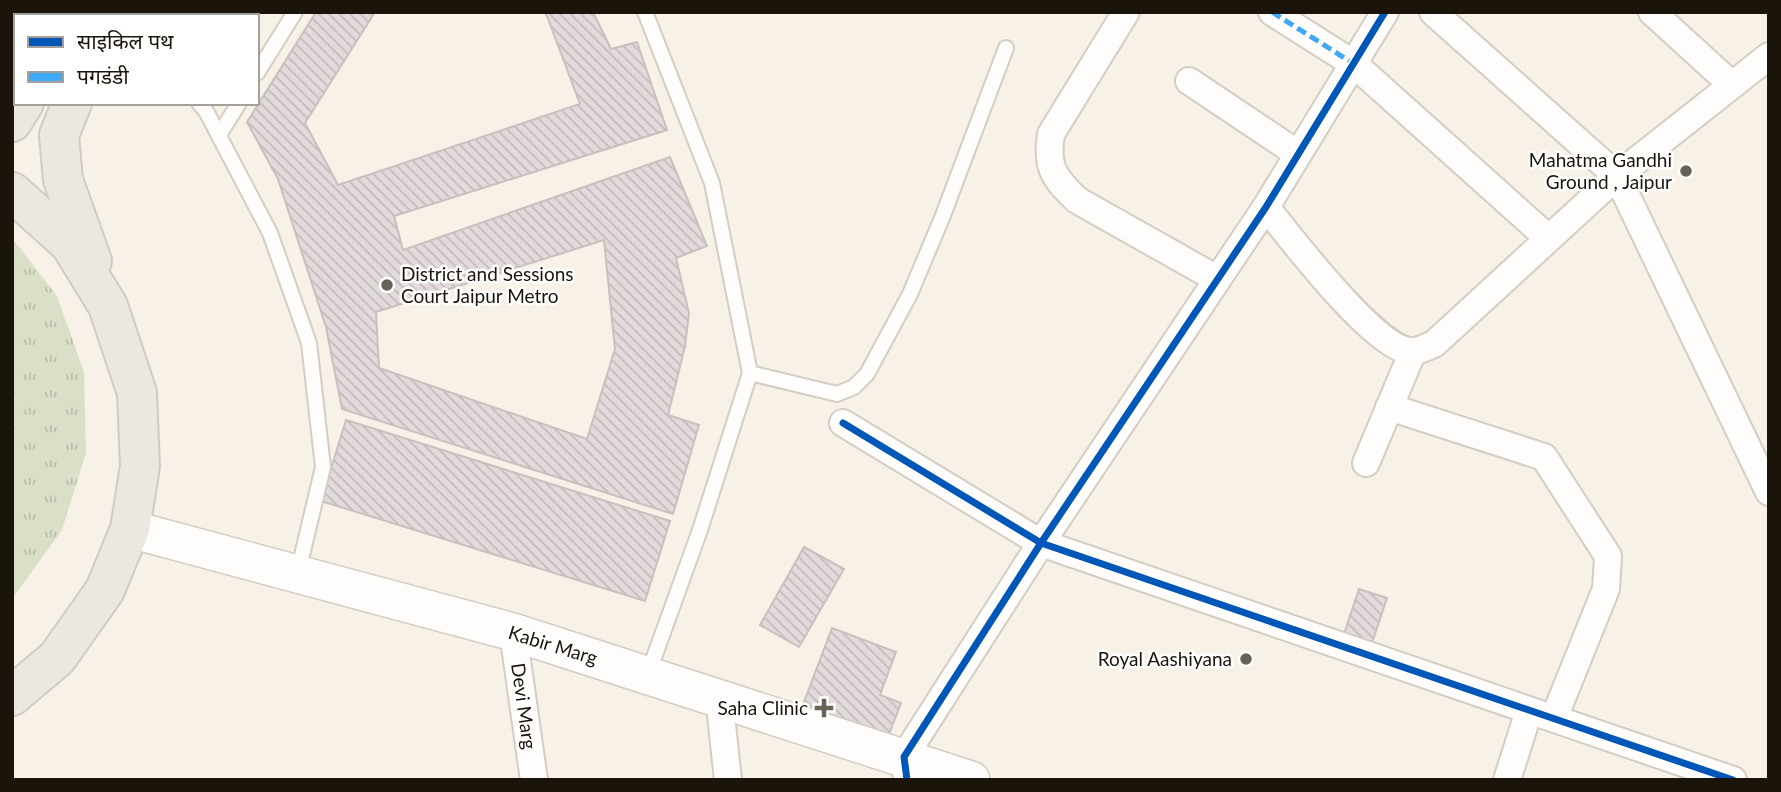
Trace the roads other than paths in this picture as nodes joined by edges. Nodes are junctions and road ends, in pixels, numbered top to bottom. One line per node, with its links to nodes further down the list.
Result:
1 (295, 12): 11 (lane)
2 (645, 12): 28 (lane)
3 (1126, 12): 25 (street)
4 (1272, 12): 10 (street)
5 (1385, 12): 10 (street)
6 (1433, 12): 21 (street)
7 (1652, 12): 13 (street)
8 (1006, 48): 28 (lane)
9 (1769, 56): 13 (street)
10 (1354, 64): 20 (street); 24 (street)
11 (259, 70)
12 (1189, 82): 20 (street)
13 (1732, 85): 21 (street)
14 (23, 105): 18 (main road)
15 (71, 105): 26 (main road)
16 (201, 105): 19 (lane)
17 (238, 105): 19 (lane)
18 (12, 122)
19 (219, 135): 35 (lane)
20 (1298, 154): 23 (street)
21 (1617, 176): 24 (street); 32 (street)
22 (12, 192): 26 (main road)
23 (1266, 207): 25 (street); 27 (street)
24 (1548, 238): 27 (street)
25 (1217, 279): 34 (street)
26 (108, 306): 33 (main road)
27 (1413, 351): 29 (street)
28 (750, 373): 37 (lane)
29 (1390, 407): 31 (street); 40 (street)
30 (843, 423): 34 (street)
31 (1366, 463)
32 (1769, 492)
33 (130, 529): 35 (street, Kabir Marg); 38 (main road)
34 (1041, 543): 40 (street); 41 (street)
35 (298, 574): 36 (street, Kabir Marg)
36 (513, 632): 37 (street, Kabir Marg); 43 (street, Devi Marg)
37 (648, 674): 39 (street, Kabir Marg)
38 (12, 696)
39 (719, 697): 41 (street, Kabir Marg); 44 (street)
40 (1541, 715): 42 (street); 46 (street)
41 (906, 768): 45 (street, Kabir Marg)
42 (1718, 777)
43 (534, 780)
44 (728, 780)
45 (971, 780)
46 (1507, 780)

